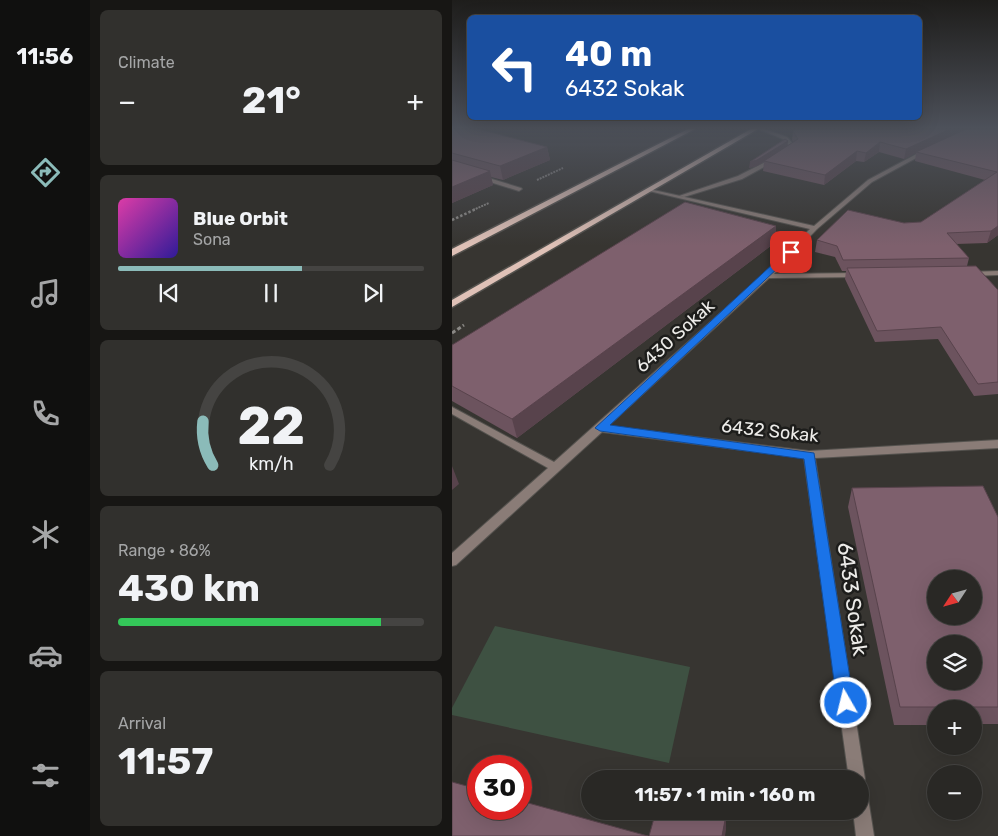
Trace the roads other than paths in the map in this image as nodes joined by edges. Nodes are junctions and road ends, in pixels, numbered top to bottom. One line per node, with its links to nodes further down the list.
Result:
1 (616, 168): 10 (main road)
2 (688, 168): 7 (main road)
3 (761, 168): 8 (street)
4 (895, 168): 9 (street, 6430 Sokak)
5 (469, 174): 6 (street)
6 (519, 189)
7 (651, 190): 8 (street); 15 (main road)
8 (682, 196): 9 (street)
9 (815, 228): 14 (street, 6430 Sokak)
10 (452, 253)
11 (998, 273): 12 (street)
12 (960, 274)
13 (864, 275): 14 (street)
14 (767, 276): 17 (street, 6430 Sokak)
15 (452, 304)
16 (452, 410): 20 (street)
17 (600, 428): 19 (street, 6432 Sokak); 20 (street, 6430 Sokak)
18 (998, 444): 19 (street, 6432 Sokak)
19 (809, 456): 22 (street, 6433 Sokak)
20 (555, 467): 21 (street, 6430 Sokak)
21 (452, 561)
22 (856, 770)
23 (863, 820): 24 (street)
24 (865, 836)

